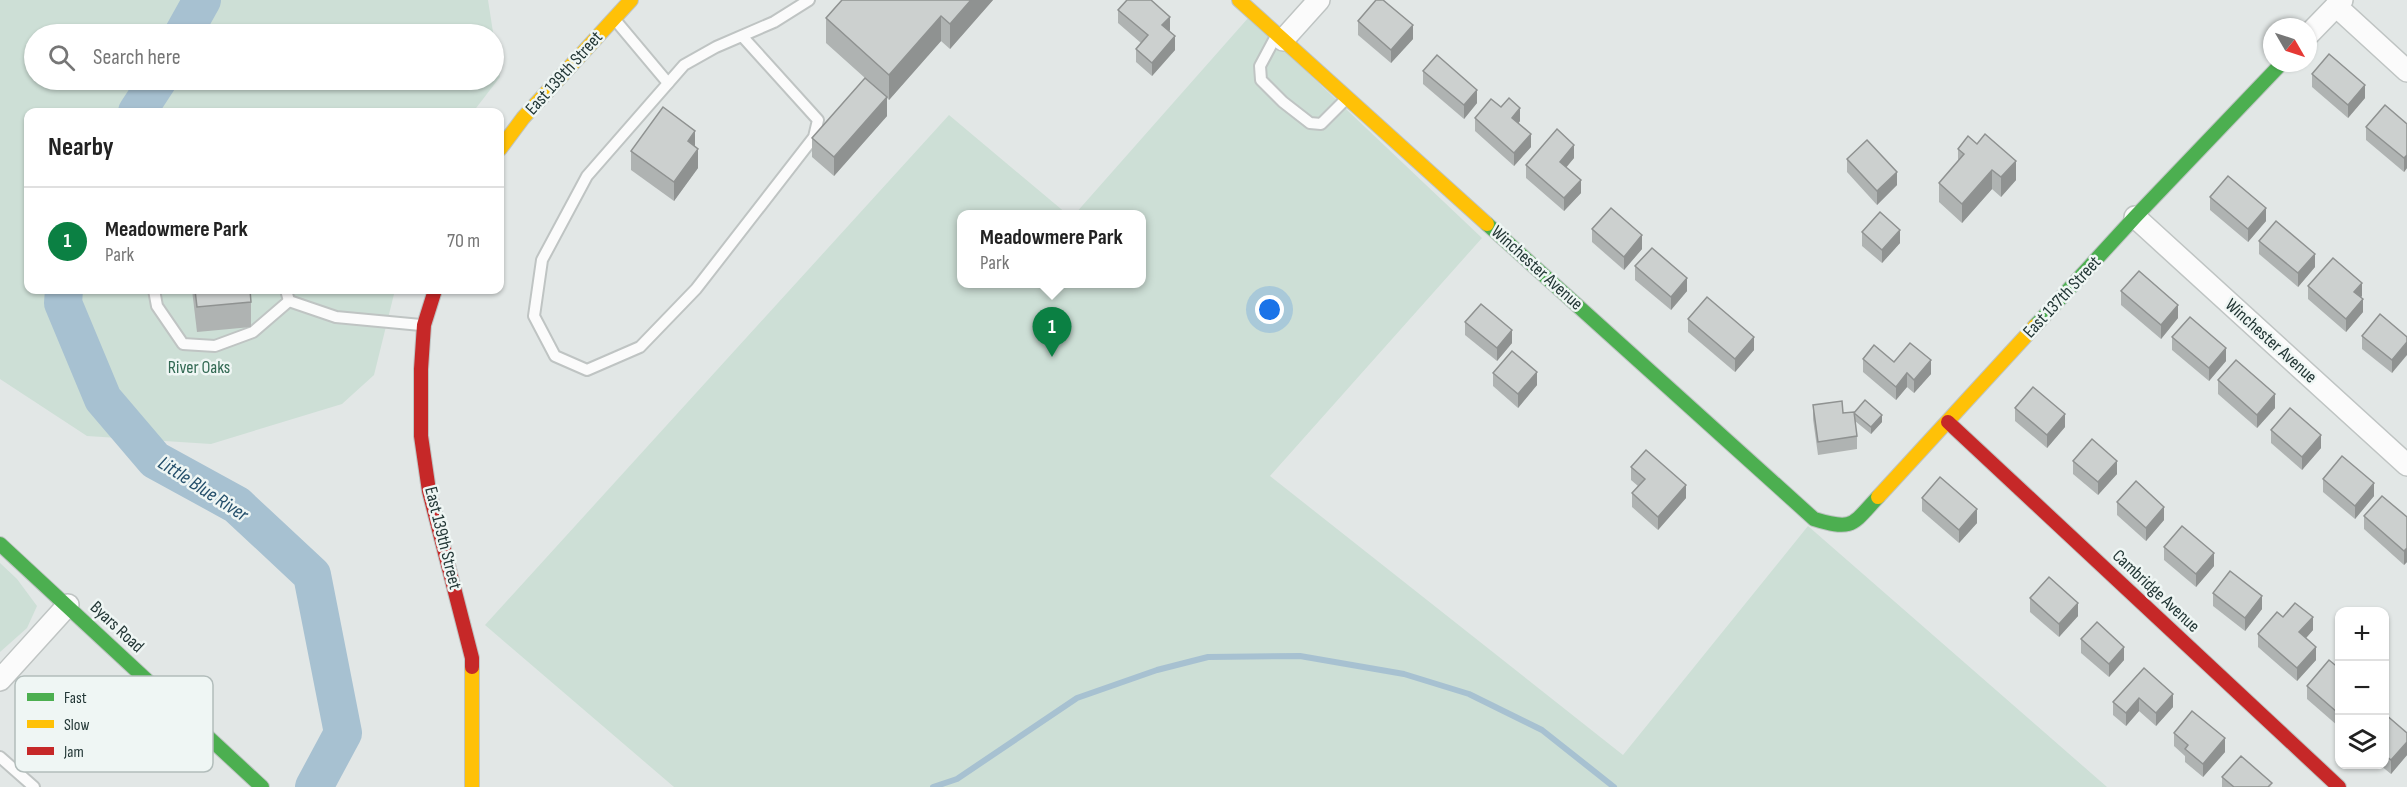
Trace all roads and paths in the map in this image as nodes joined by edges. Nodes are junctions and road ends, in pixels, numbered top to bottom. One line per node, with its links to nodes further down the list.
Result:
1 (631, 0): 6 (street, East 139th Street)
2 (809, 0): 8 (lane)
3 (1239, 0): 9 (street, Winchester Avenue)
4 (1319, 0): 9 (street)
5 (2339, 3): 7 (street); 10 (street)
6 (614, 19): 12 (lane); 14 (street, East 139th Street)
7 (2317, 26)
8 (742, 36): 12 (lane); 12 (lane)
9 (1280, 37): 13 (street, Winchester Avenue); 13 (lane)
10 (2407, 71)
11 (2273, 72): 15 (street, East 137th Street)
12 (668, 83)
13 (1348, 98): 23 (street, Winchester Avenue)
14 (504, 144)
15 (2135, 217): 21 (street, East 137th Street); 22 (street, Winchester Avenue)
16 (155, 294): 19 (lane)
17 (287, 294): 19 (lane)
18 (434, 294): 20 (street, East 139th Street)
19 (289, 301): 20 (lane)
20 (424, 325): 34 (street, East 139th Street)
21 (1948, 422): 23 (street, East 137th Street); 35 (street, Cambridge Avenue)
22 (2407, 465)
23 (1839, 527)
24 (0, 544): 25 (street, Byars Road)
25 (68, 605): 26 (street, Byars Road); 27 (street)
26 (143, 676)
27 (0, 680)
28 (213, 742): 33 (street, Byars Road)
29 (0, 757): 30 (lane)
30 (15, 770)
31 (17, 772): 32 (lane)
32 (34, 787)
33 (262, 787)
34 (472, 787)
35 (2339, 787)

